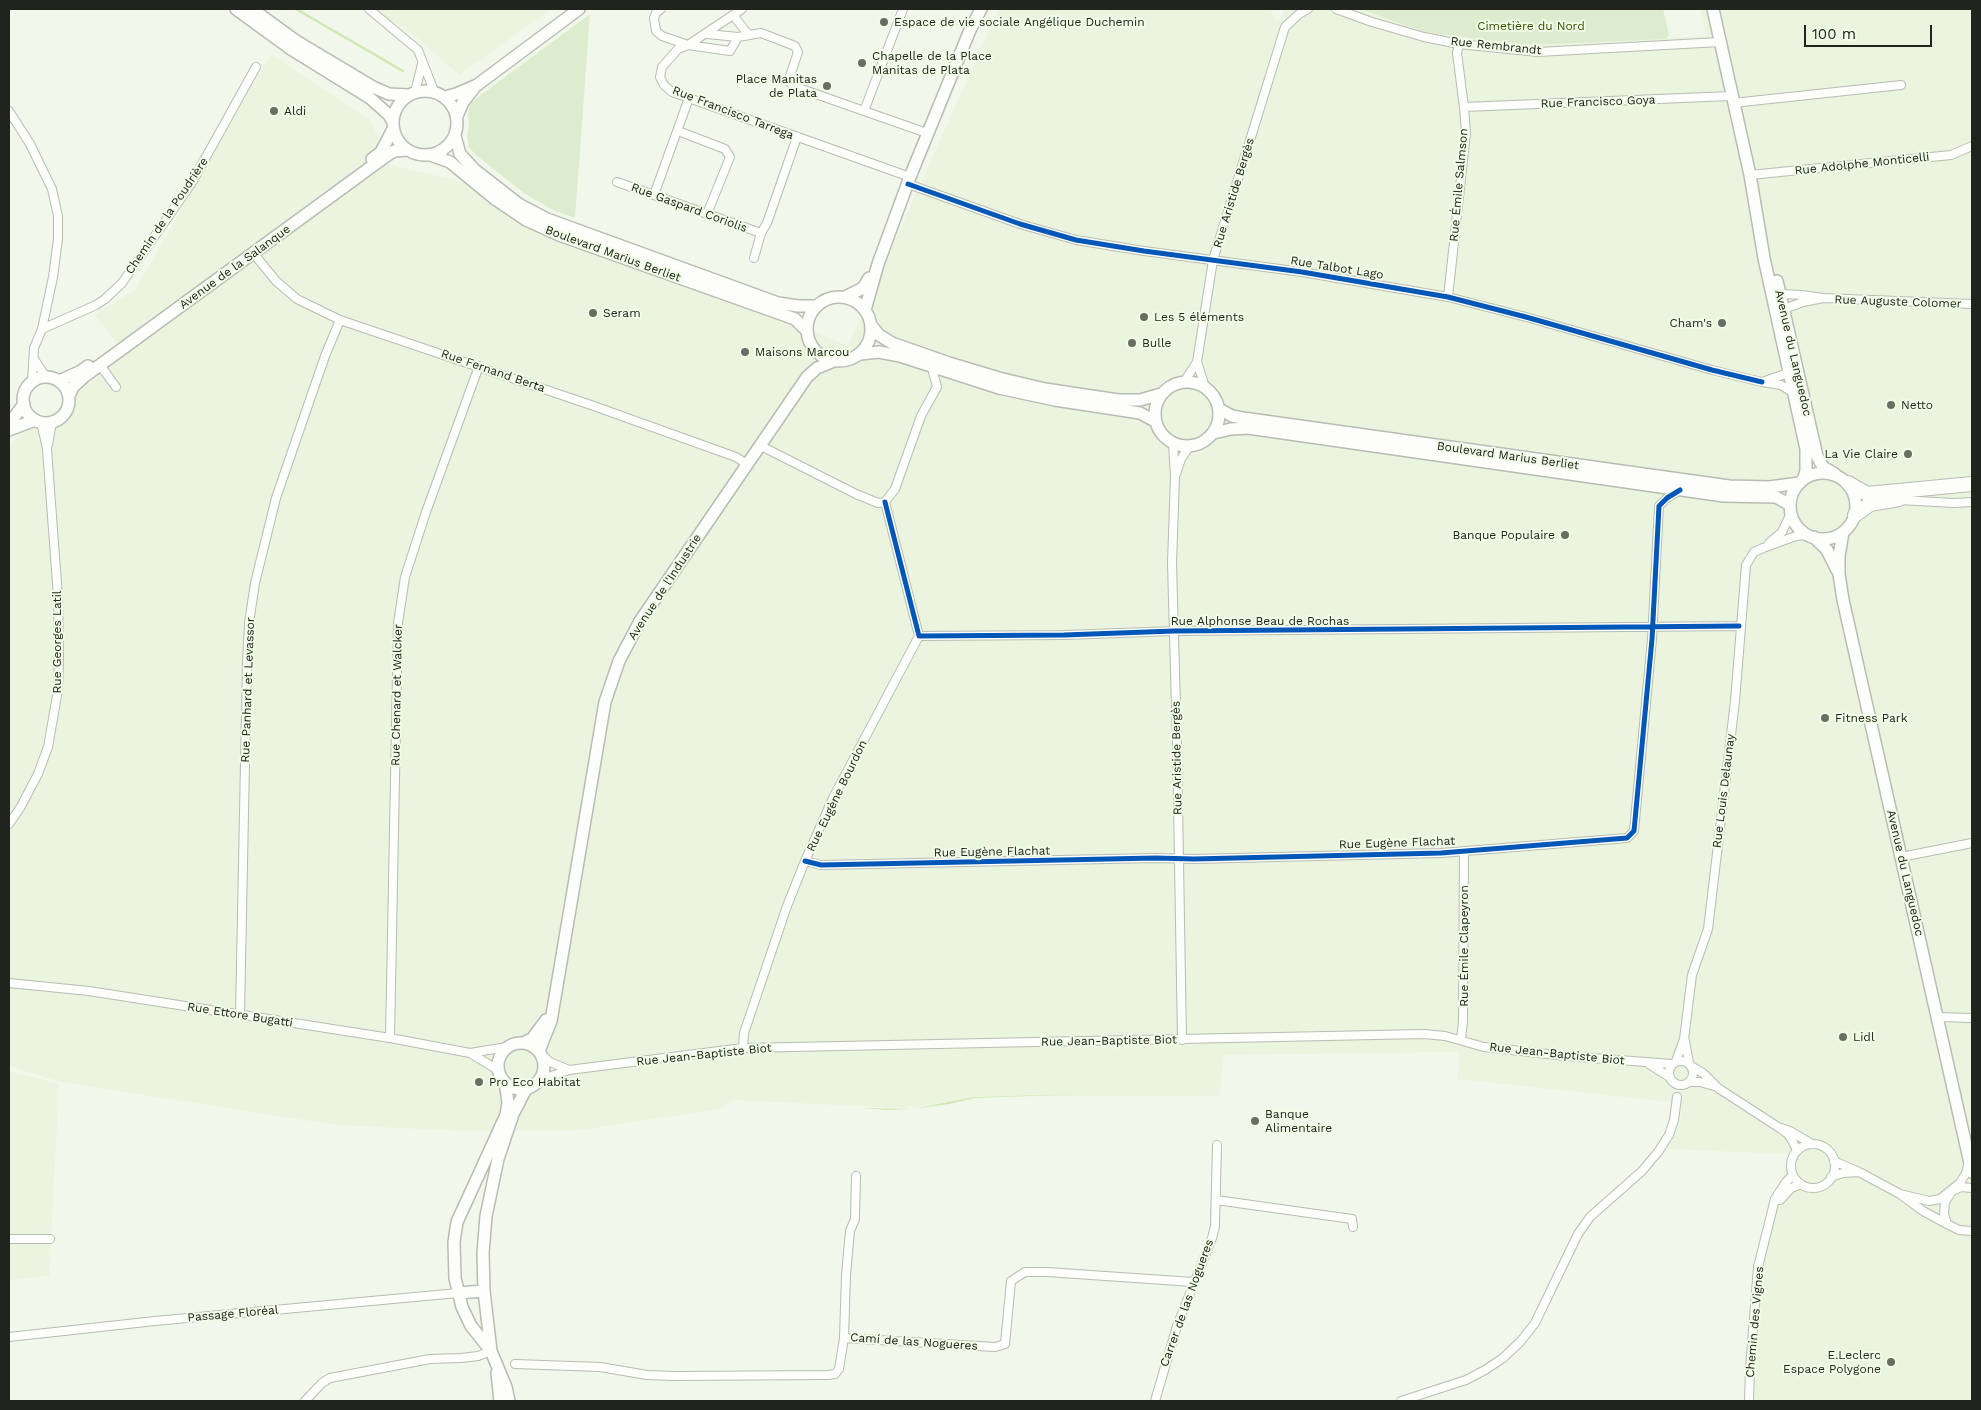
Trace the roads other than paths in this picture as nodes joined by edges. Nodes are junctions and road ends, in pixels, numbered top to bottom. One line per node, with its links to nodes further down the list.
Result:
1 (236, 9): 32 (main road)
2 (252, 9): 24 (main road)
3 (369, 9): 19 (street)
4 (579, 9): 22 (main road)
5 (661, 9): 18 (street)
6 (742, 9): 12 (street)
7 (903, 9): 30 (street)
8 (981, 9): 34 (main road)
9 (1308, 9): 49 (street, Rue Aristide Bergès)
10 (1336, 9): 17 (street, Rue Rembrandt)
11 (1712, 9): 16 (main road, Avenue du Languedoc)
12 (733, 15): 13 (street); 14 (street)
13 (707, 34): 15 (street); 18 (street)
14 (748, 34): 15 (street); 30 (street)
15 (738, 37): 18 (street)
16 (1720, 42): 17 (street, Rue Rembrandt); 27 (main road, Avenue du Languedoc)
17 (1459, 44): 28 (street, Rue Émile Salmson)
18 (688, 46): 26 (street, Rue Francisco Tarrega)
19 (423, 62): 23 (street); 24 (street)
20 (256, 67): 60 (street, Chemin de la Poudrière)
21 (1901, 84): 27 (street, Rue Francisco Goya)
22 (477, 85): 25 (main road); 31 (main road)
23 (434, 92): 24 (main road); 25 (main road)
24 (412, 94): 32 (main road)
25 (445, 97): 31 (main road)
26 (689, 98): 33 (street); 36 (street, Rue Francisco Tarrega)
27 (1732, 100): 28 (street, Rue Francisco Goya); 40 (main road, Avenue du Languedoc)
28 (1464, 107): 51 (street, Rue Émile Salmson)
29 (9, 111): 60 (street)
30 (864, 111): 34 (street)
31 (457, 116): 35 (main road)
32 (393, 126): 38 (main road); 73 (main road, Avenue de la Salanque)
33 (678, 132): 43 (street); 44 (street)
34 (927, 133): 41 (main road)
35 (455, 136): 39 (main road); 56 (main road, Boulevard Marius Berliet)
36 (796, 137): 41 (street, Rue Francisco Tarrega); 46 (street, Rue Gaspard Coriolis)
37 (1972, 146): 40 (street, Rue Adolphe Monticelli)
38 (408, 150): 39 (main road); 47 (main road, Avenue de la Salanque)
39 (430, 155): 61 (main road, Boulevard Marius Berliet)
40 (1750, 175): 45 (main road, Avenue du Languedoc)
41 (909, 181): 49 (street, Rue Talbot Lago); 50 (main road)
42 (617, 182): 43 (street, Rue Gaspard Coriolis)
43 (654, 195): 44 (street, Rue Gaspard Coriolis)
44 (707, 214): 46 (street, Rue Gaspard Coriolis)
45 (1759, 226): 54 (main road, Avenue du Languedoc); 54 (main road, Avenue du Languedoc)
46 (761, 233): 48 (street, Rue Gaspard Coriolis)
47 (254, 254): 58 (street, Rue Fernand Berta); 67 (main road, Avenue de la Salanque)
48 (754, 258)
49 (1213, 260): 51 (street, Rue Talbot Lago); 66 (street, Rue Aristide Bergès)
50 (878, 264): 52 (main road); 57 (main road)
51 (1448, 297): 76 (street, Rue Talbot Lago)
52 (845, 298): 56 (main road); 57 (main road)
53 (1823, 298): 54 (street, Rue Auguste Colomer); 54 (street, Rue Auguste Colomer); 55 (street, Rue Auguste Colomer)
54 (1779, 301): 70 (main road, Avenue du Languedoc); 84 (main road, Avenue du Languedoc)
55 (1972, 304)
56 (817, 306): 61 (main road)
57 (865, 310): 59 (main road)
58 (340, 320): 68 (street, Rue Fernand Berta); 122 (street, Rue Panhard et Levassor)
59 (871, 325): 63 (main road); 80 (main road)
60 (42, 329): 64 (street)
61 (807, 330): 62 (main road)
62 (812, 346): 65 (main road); 71 (main road, Avenue de l'Industrie)
63 (860, 354): 65 (main road); 69 (main road)
64 (34, 359): 72 (street); 74 (street)
65 (834, 361): 71 (main road, Avenue de l'Industrie)
66 (1197, 362): 75 (street, Rue Aristide Bergès); 78 (street, Rue Aristide Bergès)
67 (100, 365): 77 (street); 81 (main road, Avenue de la Salanque)
68 (480, 366): 93 (street, Rue Fernand Berta); 125 (street, Rue Chenard et Walcker)
69 (932, 368): 85 (main road); 102 (street)
70 (1788, 373): 76 (street); 79 (main road, Avenue du Languedoc); 84 (street)
71 (807, 376): 91 (main road, Avenue de l'Industrie)
72 (46, 377): 73 (main road); 74 (main road)
73 (59, 381): 81 (main road)
74 (32, 382): 82 (main road)
75 (1184, 382): 78 (main road); 80 (main road)
76 (1762, 382): 79 (street, Rue Talbot Lago)
77 (116, 387)
78 (1205, 387): 83 (main road)
79 (1792, 392): 96 (main road, Avenue du Languedoc)
80 (1161, 394): 85 (main road)
81 (69, 396): 86 (main road)
82 (24, 404): 86 (main road); 87 (main road)
83 (1220, 409): 89 (main road); 96 (main road, Boulevard Marius Berliet)
84 (1807, 414): 94 (main road, Avenue du Languedoc)
85 (1155, 421): 90 (main road)
86 (43, 422): 88 (main road); 114 (street, Rue Georges Latil)
87 (9, 424)
88 (9, 430)
89 (1214, 434): 92 (main road); 99 (main road, Boulevard Marius Berliet)
90 (1173, 444): 92 (main road); 95 (street, Rue Aristide Bergès)
91 (761, 446): 93 (main road, Avenue de l'Industrie); 102 (street)
92 (1189, 447): 95 (street, Rue Aristide Bergès)
93 (748, 465): 121 (main road, Avenue de l'Industrie)
94 (1835, 474): 96 (main road); 97 (main road)
95 (1175, 476): 112 (street, Rue Aristide Bergès)
96 (1801, 481): 104 (main road)
97 (1848, 484): 98 (highway); 105 (main road)
98 (1972, 484)
99 (1680, 490): 104 (main road, Boulevard Marius Berliet); 111 (street, Rue Eugène Flachat)
100 (1972, 493): 101 (highway)
101 (1899, 500): 103 (street); 105 (highway)
102 (885, 502): 113 (street)
103 (1972, 502)
104 (1791, 509): 107 (main road); 108 (street, Rue Louis Delaunay)
105 (1855, 515): 106 (main road)
106 (1843, 532): 107 (main road); 109 (main road, Avenue du Languedoc)
107 (1812, 536): 108 (street); 109 (main road, Avenue du Languedoc)
108 (1763, 548): 110 (street, Rue Louis Delaunay)
109 (1839, 574): 117 (main road, Avenue du Languedoc)
110 (1740, 626): 111 (street, Rue Alphonse Beau de Rochas); 126 (street, Rue Louis Delaunay)
111 (1652, 627): 112 (street, Rue Alphonse Beau de Rochas); 116 (street, Rue Eugène Flachat)
112 (1174, 631): 113 (street, Rue Alphonse Beau de Rochas); 118 (street, Rue Aristide Bergès)
113 (919, 636): 119 (street, Rue Eugène Bourdon)
114 (9, 824)
115 (1972, 843): 117 (street)
116 (1464, 851): 118 (street, Rue Eugène Flachat); 128 (street, Rue Émile Clapeyron)
117 (1902, 857): 123 (main road, Avenue du Languedoc)
118 (1179, 859): 119 (street, Rue Eugène Flachat); 127 (street, Rue Aristide Bergès)
119 (805, 861): 131 (street, Rue Eugène Bourdon)
120 (9, 983): 122 (street, Rue Ettore Bugatti)
121 (554, 1001): 129 (main road, Avenue de l'Industrie); 133 (main road, Avenue de l'Industrie)
122 (240, 1014): 125 (street, Rue Ettore Bugatti)
123 (1937, 1017): 124 (street); 151 (main road, Avenue du Languedoc)
124 (1972, 1018)
125 (390, 1038): 132 (street, Rue Ettore Bugatti)
126 (1684, 1039): 134 (street, Rue Louis Delaunay); 136 (street, Rue Louis Delaunay)
127 (1182, 1040): 128 (street, Rue Jean-Baptiste Biot); 131 (street, Rue Jean-Baptiste Biot)
128 (1461, 1040): 135 (street, Rue Jean-Baptiste Biot)
129 (523, 1043): 130 (main road); 133 (main road)
130 (507, 1047): 132 (street, Rue Ettore Bugatti); 137 (main road)
131 (743, 1048): 138 (street, Rue Jean-Baptiste Biot)
132 (470, 1053): 137 (street, Rue Ettore Bugatti)
133 (540, 1053): 138 (street); 140 (main road)
134 (1674, 1062): 135 (street, Rue Jean-Baptiste Biot); 136 (street); 139 (street)
135 (1647, 1063): 139 (street, Rue Jean-Baptiste Biot)
136 (1690, 1065): 142 (street); 143 (street)
137 (498, 1070): 141 (main road)
138 (569, 1070): 140 (street, Rue Jean-Baptiste Biot)
139 (1670, 1078): 142 (street); 145 (street)
140 (540, 1080): 144 (main road)
141 (505, 1082): 144 (main road); 169 (main road)
142 (1687, 1084): 143 (street); 145 (street)
143 (1718, 1088): 146 (street)
144 (526, 1089): 168 (main road)
145 (1677, 1097): 175 (street)
146 (1778, 1126): 147 (street); 149 (street)
147 (1812, 1144): 149 (street); 150 (street)
148 (1217, 1145): 160 (street, Carrer de las Nogueres)
149 (1797, 1151): 153 (street)
150 (1834, 1162): 152 (street); 155 (street)
151 (1971, 1166): 158 (street)
152 (1859, 1172): 155 (street); 159 (street)
153 (1793, 1175): 156 (street); 161 (street, Chemin des Vignes)
154 (856, 1176): 171 (street)
155 (1831, 1177): 156 (street)
156 (1801, 1184): 161 (street, Chemin des Vignes)
157 (1972, 1188): 158 (street)
158 (1952, 1192): 159 (street); 162 (street)
159 (1900, 1194): 162 (street)
160 (1216, 1200): 163 (street); 167 (street, Carrer de las Nogueres)
161 (1772, 1215): 182 (street, Chemin des Vignes)
162 (1947, 1224): 164 (street)
163 (1354, 1227)
164 (1972, 1230)
165 (50, 1238): 166 (street)
166 (9, 1239)
167 (1193, 1282): 171 (street, Camí de las Nogueres); 179 (street, Carrer de las Nogueres)
168 (484, 1291): 169 (main road); 172 (main road)
169 (458, 1293): 170 (street, Passage Floréal); 172 (main road)
170 (9, 1337)
171 (844, 1338): 173 (street, Camí de las Nogueres)
172 (490, 1351): 174 (main road); 176 (street)
173 (515, 1364)
174 (496, 1366): 177 (main road); 178 (main road)
175 (1427, 1392): 180 (street); 181 (street)
176 (305, 1401)
177 (500, 1401)
178 (509, 1401)
179 (1155, 1401)
180 (1400, 1401)
181 (1430, 1401)
182 (1749, 1401)

